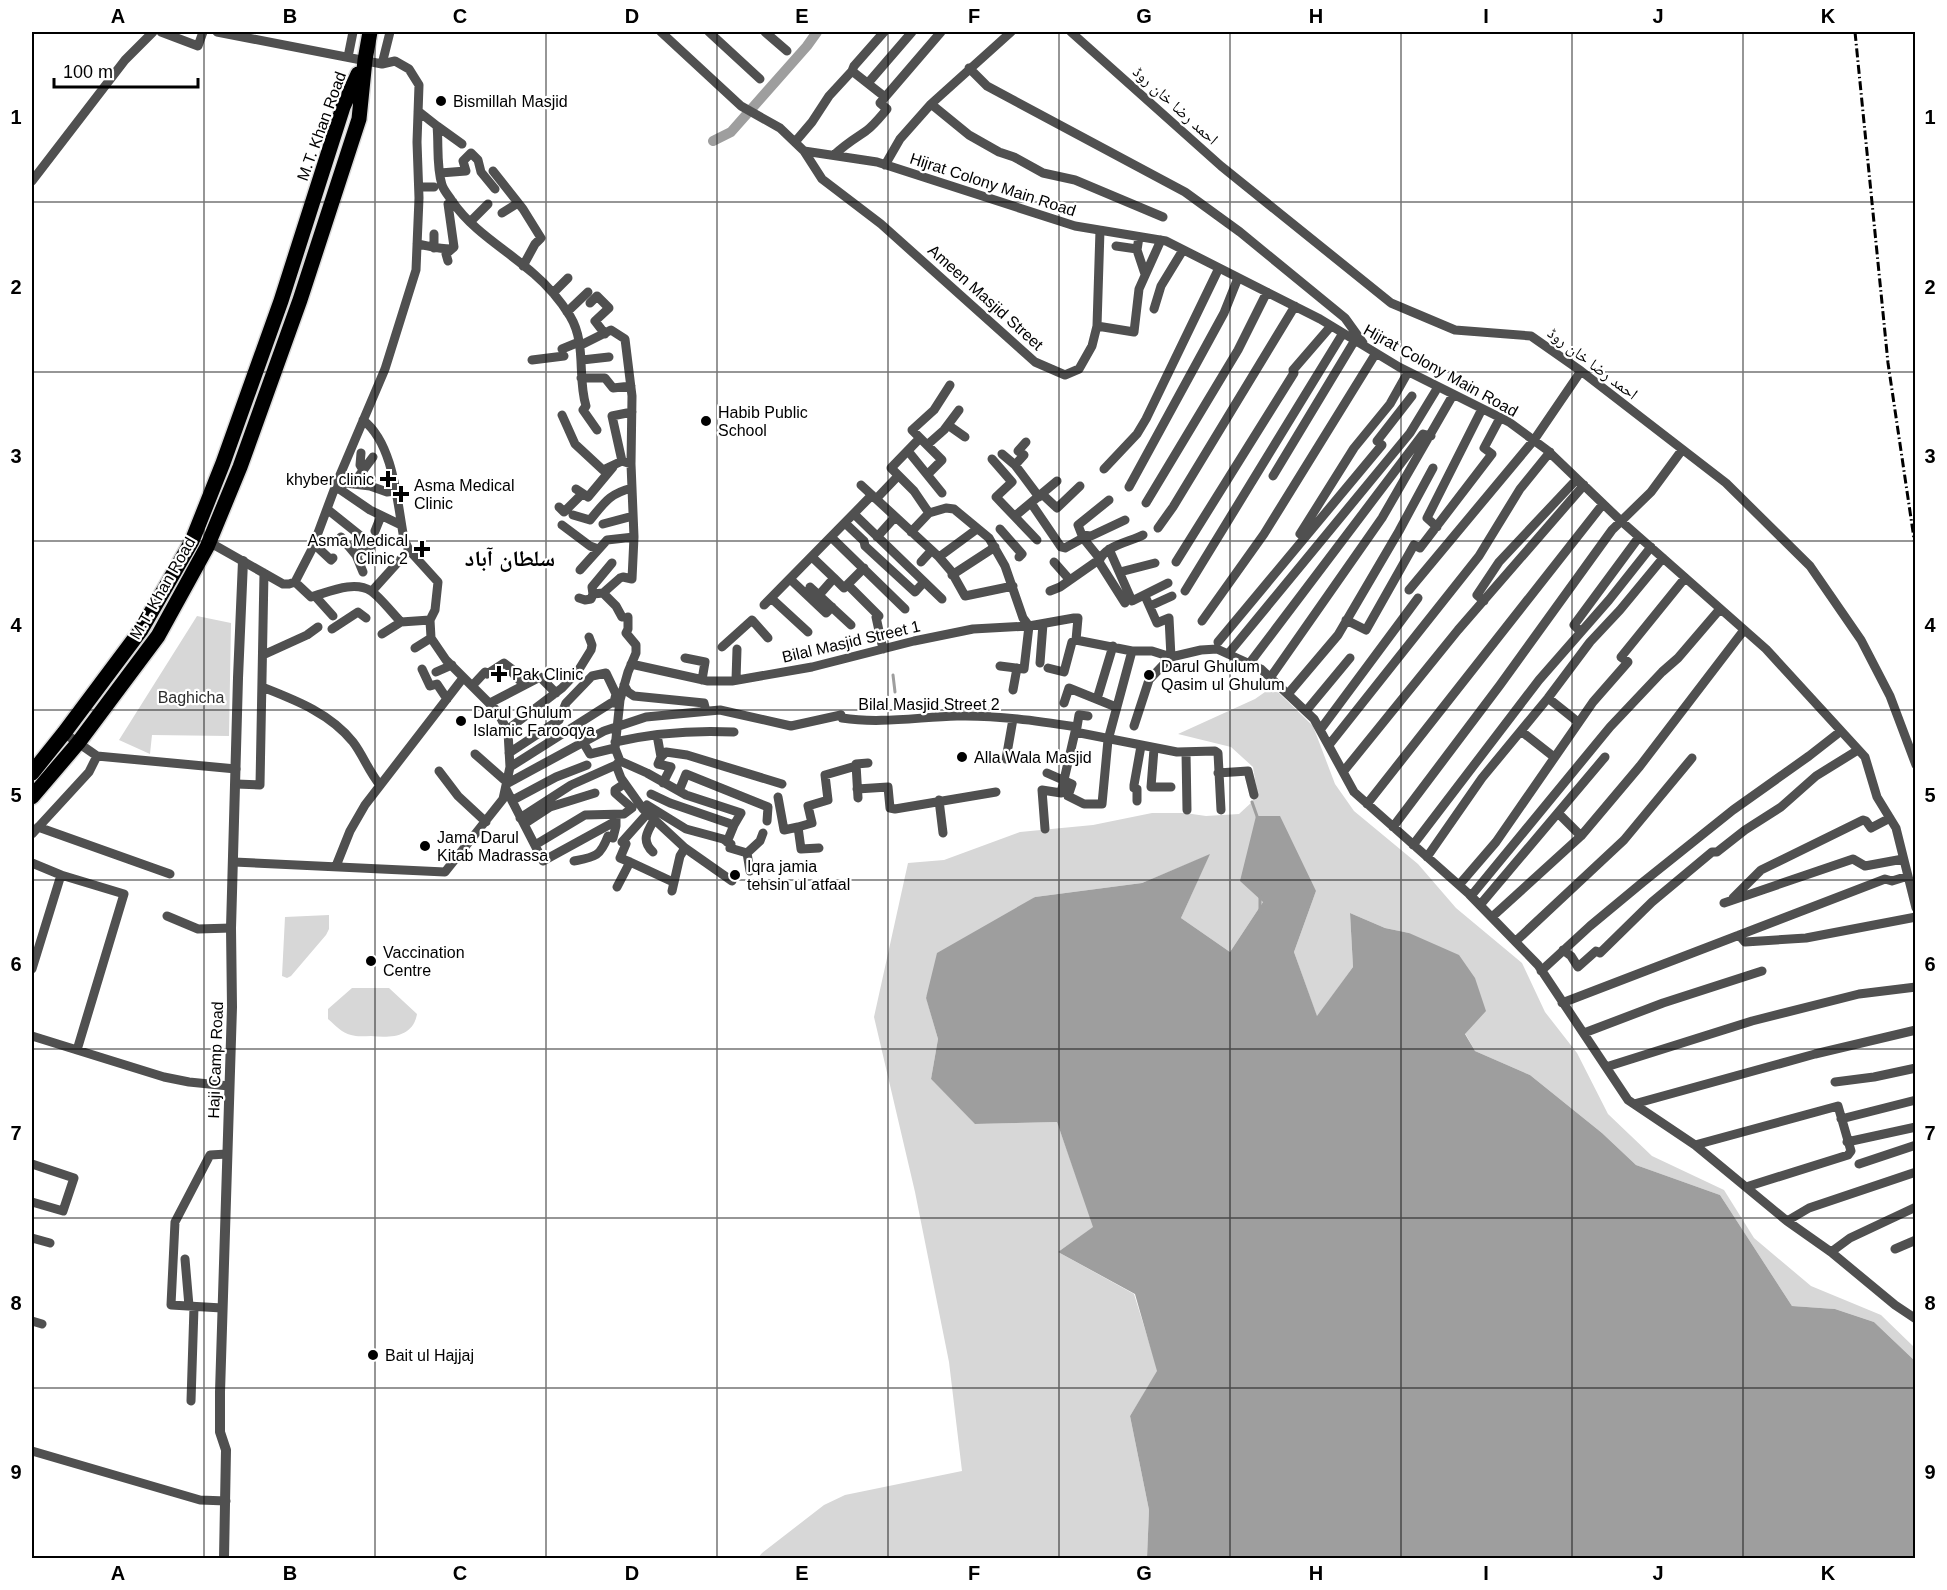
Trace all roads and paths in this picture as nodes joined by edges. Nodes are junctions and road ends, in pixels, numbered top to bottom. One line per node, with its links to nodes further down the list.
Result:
1 (153, 32): 35 (street)
2 (161, 32): 3 (street)
3 (203, 32)
4 (217, 32): 17 (street)
5 (353, 32): 17 (street)
6 (370, 32): 18 (highway)
7 (390, 32): 19 (street)
8 (661, 32): 28 (street)
9 (709, 32): 22 (street)
10 (765, 32): 16 (street)
11 (884, 32): 21 (street)
12 (912, 32): 23 (street)
13 (941, 32): 24 (street)
14 (1011, 32): 20 (street)
15 (1071, 32): 81 (street, احمد رضا خان روڈ)
16 (787, 51)
17 (348, 57): 18 (street)
18 (365, 60): 19 (street); 164 (highway, M.T. Khan Road); 288 (highway, M.T. Khan Road)
19 (382, 64): 26 (street)
20 (969, 68): 25 (street); 76 (street)
21 (852, 71): 23 (street); 28 (street)
22 (760, 79)
23 (868, 83): 24 (street)
24 (885, 97): 31 (street)
25 (931, 104): 32 (street); 44 (street)
26 (418, 111): 27 (street); 36 (street)
27 (437, 126): 29 (street); 34 (street)
28 (795, 142): 30 (street)
29 (462, 144)
30 (804, 151): 31 (street, Hijrat Colony Main Road); 70 (street, Ameen Masjid Street)
31 (834, 155): 32 (street, Hijrat Colony Main Road)
32 (885, 165): 47 (street, Hijrat Colony Main Road)
33 (493, 171): 40 (street)
34 (440, 173): 38 (street); 39 (street)
35 (32, 181)
36 (419, 187): 37 (street); 51 (street)
37 (434, 187)
38 (495, 189)
39 (453, 202): 43 (street); 46 (street)
40 (518, 203): 42 (street); 58 (street)
41 (489, 204): 46 (street)
42 (502, 213)
43 (450, 217): 45 (street); 54 (street)
44 (1164, 217)
45 (441, 222)
46 (470, 222): 58 (street)
47 (1100, 230): 49 (street, Hijrat Colony Main Road); 70 (street, Ameen Masjid Street)
48 (434, 234): 53 (street)
49 (1139, 237): 50 (street, Hijrat Colony Main Road); 55 (street)
50 (1161, 240): 56 (street, Hijrat Colony Main Road); 60 (street)
51 (417, 244): 53 (street); 94 (street)
52 (1116, 246): 55 (street)
53 (434, 248): 54 (street)
54 (451, 249): 57 (street)
55 (1137, 249): 60 (street)
56 (1183, 250): 59 (street, Hijrat Colony Main Road); 68 (street)
57 (448, 261)
58 (523, 266): 65 (street)
59 (1220, 268): 62 (street, Hijrat Colony Main Road); 113 (street)
60 (1145, 274): 70 (street)
61 (568, 278): 65 (street)
62 (1238, 278): 64 (street, Hijrat Colony Main Road); 125 (street)
63 (588, 292): 69 (street)
64 (1267, 292): 67 (street, Hijrat Colony Main Road); 131 (street)
65 (553, 293): 69 (street)
66 (590, 303): 72 (street)
67 (1295, 306): 71 (street, Hijrat Colony Main Road); 149 (street)
68 (1154, 309)
69 (567, 312): 75 (street)
70 (1097, 326)
71 (1331, 326): 73 (street, Hijrat Colony Main Road); 181 (street)
72 (605, 333): 75 (street); 85 (street)
73 (1343, 333): 74 (street, Hijrat Colony Main Road); 203 (street)
74 (1355, 340): 76 (street, Hijrat Colony Main Road); 117 (street)
75 (579, 344): 79 (street); 80 (street)
76 (1367, 348): 77 (street, Hijrat Colony Main Road)
77 (1376, 353): 82 (street, Hijrat Colony Main Road); 223 (street)
78 (609, 357): 80 (street)
79 (532, 360)
80 (582, 360): 83 (street)
81 (1581, 370): 100 (street); 103 (street, احمد رضا خان روڈ)
82 (1408, 372): 86 (street, Hijrat Colony Main Road); 160 (street)
83 (581, 378): 85 (street); 96 (street)
84 (950, 384): 99 (street)
85 (631, 386): 91 (street)
86 (1438, 387): 87 (street, Hijrat Colony Main Road); 245 (street)
87 (1453, 395): 90 (street, Hijrat Colony Main Road); 97 (street)
88 (1412, 396): 160 (street)
89 (959, 410): 95 (street)
90 (1482, 410): 93 (street, Hijrat Colony Main Road); 148 (street)
91 (632, 412): 110 (street); 110 (street)
92 (562, 415): 110 (street)
93 (1500, 418): 100 (street, Hijrat Colony Main Road); 148 (street)
94 (363, 420): 120 (street); 126 (street)
95 (948, 425): 98 (street); 102 (street)
96 (597, 429)
97 (1431, 436): 251 (street); 258 (street)
98 (965, 437)
99 (920, 438): 102 (street); 104 (street)
100 (1534, 440): 105 (street, Hijrat Colony Main Road); 200 (street)
101 (1026, 442): 111 (street)
102 (927, 446): 115 (street)
103 (1682, 450): 143 (street); 312 (street, احمد رضا خان روڈ)
104 (908, 451): 115 (street); 116 (street)
105 (1550, 452): 119 (street, Hijrat Colony Main Road); 294 (street)
106 (361, 453): 114 (street)
107 (1002, 454): 111 (street)
108 (373, 457): 114 (street)
109 (992, 459): 137 (street)
110 (624, 463): 124 (street); 133 (street)
111 (1015, 465): 129 (street)
112 (1433, 468): 222 (street)
113 (1104, 469)
114 (363, 470): 121 (street)
115 (928, 474): 127 (street)
116 (898, 476): 128 (street); 135 (street)
117 (1273, 476)
118 (1058, 481): 129 (street)
119 (1581, 482): 132 (street, Hijrat Colony Main Road); 318 (street)
120 (336, 484): 121 (street); 134 (street); 139 (street)
121 (353, 484): 126 (street)
122 (861, 485): 128 (street)
123 (1080, 486): 129 (street)
124 (632, 488): 138 (street); 140 (street)
125 (1129, 488)
126 (395, 491): 146 (street)
127 (942, 492)
128 (874, 497): 136 (street); 141 (street)
129 (1038, 498): 137 (street); 159 (street)
130 (1109, 500): 159 (street)
131 (1146, 503)
132 (1603, 504): 143 (street, Hijrat Colony Main Road); 339 (street)
133 (559, 507)
134 (327, 509): 165 (street); 172 (street)
135 (929, 513): 150 (street); 153 (street)
136 (854, 514): 144 (street); 158 (street)
137 (1013, 514): 151 (street); 163 (street)
138 (573, 515)
139 (381, 516): 146 (street); 152 (street)
140 (633, 516): 145 (street); 156 (street)
141 (895, 517): 153 (street); 158 (street)
142 (1125, 520): 159 (street)
143 (1621, 521): 161 (street, Hijrat Colony Main Road); 352 (street)
144 (845, 523): 157 (street); 195 (street)
145 (603, 524)
146 (401, 525): 170 (street)
147 (562, 525): 168 (street)
148 (1437, 527): 222 (street)
149 (1158, 528)
150 (976, 529): 162 (street); 171 (street)
151 (1000, 529): 162 (street); 174 (street)
152 (375, 531)
153 (911, 532): 171 (street)
154 (1143, 535): 169 (street)
155 (341, 537): 172 (street)
156 (634, 537): 168 (street); 204 (street)
157 (831, 537): 173 (street); 184 (street)
158 (877, 537): 195 (street)
159 (1082, 537): 177 (street)
160 (1304, 537): 239 (street)
161 (1639, 537): 167 (street, Hijrat Colony Main Road); 232 (street)
162 (989, 538): 166 (street)
163 (1037, 540)
164 (210, 542): 178 (street); 292 (highway, M.T. Khan Road)
165 (314, 544): 175 (street); 194 (street)
166 (995, 547): 189 (street); 198 (street)
167 (1651, 547): 176 (street, Hijrat Colony Main Road); 232 (street)
168 (598, 549): 185 (street)
169 (1109, 549): 177 (street); 187 (street)
170 (409, 550): 201 (street); 221 (street)
171 (935, 554): 179 (street); 189 (street)
172 (356, 555): 186 (street)
173 (812, 556): 191 (street); 192 (street)
174 (1018, 556)
175 (333, 558)
176 (1662, 558): 190 (street, Hijrat Colony Main Road); 268 (street)
177 (1100, 560): 193 (street); 213 (street)
178 (243, 561): 188 (street); 315 (street, Haji Camp Road)
179 (921, 562)
180 (1054, 562): 193 (street)
181 (1176, 562)
182 (612, 563): 204 (street)
183 (1155, 563): 187 (street)
184 (864, 568): 197 (street); 217 (street)
185 (580, 570)
186 (363, 572)
187 (1120, 572): 207 (street)
188 (264, 573): 194 (street); 246 (street)
189 (952, 575): 198 (street)
190 (1685, 578): 218 (street, Hijrat Colony Main Road); 279 (street)
191 (790, 579): 210 (street); 216 (street)
192 (834, 579): 197 (street); 205 (street)
193 (1069, 579): 202 (street)
194 (295, 582): 206 (street)
195 (924, 582): 212 (street)
196 (1168, 583): 207 (street)
197 (848, 585): 242 (street)
198 (1013, 586): 227 (street)
199 (810, 587): 205 (street)
200 (1409, 590)
201 (372, 591): 206 (street); 224 (street)
202 (1050, 591)
203 (1185, 591)
204 (598, 593): 209 (street); 250 (street)
205 (819, 595): 216 (street)
206 (315, 596): 219 (street)
207 (1145, 596): 215 (street)
208 (1172, 596): 215 (street)
209 (579, 598)
210 (771, 598): 214 (street); 231 (street)
211 (1418, 598): 284 (street)
212 (942, 599)
213 (1125, 603)
214 (764, 605)
215 (1150, 606): 247 (street)
216 (832, 607): 226 (street)
217 (905, 609)
218 (1720, 609): 230 (street, Hijrat Colony Main Road); 379 (street)
219 (333, 616)
220 (366, 618): 229 (street)
221 (430, 620): 224 (street); 235 (street)
222 (1346, 620): 267 (street)
223 (1202, 621)
224 (401, 622): 233 (street)
225 (1042, 624): 227 (street, Bilal Masjid Street 1); 237 (street, Bilal Masjid Street 1); 237 (street)
226 (851, 625)
227 (1029, 626): 242 (street, Bilal Masjid Street 1); 254 (street)
228 (318, 627): 246 (street)
229 (332, 629)
230 (1744, 630): 286 (street, Hijrat Colony Main Road); 357 (street)
231 (808, 632)
232 (1581, 632): 360 (street)
233 (382, 634)
234 (589, 637): 266 (street)
235 (431, 638): 241 (street); 252 (street)
236 (768, 638): 240 (street)
237 (1076, 640): 238 (street)
238 (1113, 646): 244 (street); 270 (street)
239 (1216, 646): 245 (street); 247 (street)
240 (722, 647)
241 (415, 648)
242 (883, 649): 260 (street, Bilal Masjid Street 1)
243 (737, 650): 260 (street)
244 (1132, 651): 247 (street); 274 (street)
245 (1228, 654): 251 (street)
246 (263, 655): 264 (street)
247 (1170, 657): 280 (street)
248 (685, 658): 259 (street)
249 (1350, 658): 276 (street)
250 (631, 664): 259 (street, Bilal Masjid Street 1); 262 (street)
251 (1249, 664): 258 (street)
252 (452, 665): 256 (street); 257 (street)
253 (1000, 666): 254 (street)
254 (1017, 668): 265 (street)
255 (422, 669): 269 (street)
256 (436, 672)
257 (463, 678): 263 (street); 269 (street)
258 (1270, 678): 267 (street)
259 (702, 680): 260 (street, Bilal Masjid Street 1)
260 (736, 680)
261 (524, 685): 263 (street); 266 (street); 271 (street)
262 (624, 685): 272 (street); 275 (street)
263 (472, 686): 271 (street)
264 (262, 687): 323 (street); 326 (street)
265 (1013, 690)
266 (556, 693): 282 (street)
267 (1288, 694): 276 (street)
268 (1548, 698): 279 (street); 285 (street)
269 (447, 699): 326 (street)
270 (1097, 699): 273 (street); 274 (street)
271 (490, 703): 282 (street)
272 (617, 703): 281 (street); 299 (street); 314 (street)
273 (1064, 703)
274 (1116, 707): 290 (street)
275 (706, 711): 278 (street, Bilal Masjid Street 2); 281 (street, Bilal Masjid Street 2)
276 (1306, 711): 284 (street)
277 (1088, 716): 283 (street)
278 (1013, 719): 283 (street, Bilal Masjid Street 2); 308 (street)
279 (1578, 722): 305 (street)
280 (1134, 726)
281 (617, 727): 291 (street, Bilal Masjid Street 2); 293 (street)
282 (507, 730): 299 (street)
283 (1076, 730): 290 (street, Bilal Masjid Street 2); 301 (street)
284 (1320, 730): 294 (street)
285 (1521, 731): 305 (street); 365 (street)
286 (1841, 731): 297 (street, Hijrat Colony Main Road); 388 (street)
287 (734, 732): 289 (street)
288 (64, 733): 292 (street); 319 (highway, M.T. Khan Road)
289 (657, 735): 293 (street); 303 (street)
290 (1108, 740): 295 (street, Bilal Masjid Street 2); 321 (street)
291 (583, 742): 293 (street); 327 (street, Bilal Masjid Street 2)
292 (78, 743): 302 (street); 334 (highway, M.T. Khan Road)
293 (615, 745): 309 (street)
294 (1329, 745): 318 (street)
295 (1142, 746): 296 (street, Bilal Masjid Street 2); 338 (street)
296 (1154, 748): 298 (street, Bilal Masjid Street 2); 328 (street)
297 (1858, 750): 345 (street, Hijrat Colony Main Road); 388 (street)
298 (1186, 752): 317 (street, Bilal Masjid Street 2); 340 (street)
299 (509, 753): 314 (street)
300 (476, 754): 327 (street)
301 (1070, 754): 304 (street); 321 (street)
302 (96, 756): 315 (street); 354 (street)
303 (661, 757): 322 (street); 325 (street)
304 (1087, 757)
305 (1554, 757): 377 (street)
306 (1605, 758): 342 (street)
307 (1692, 758): 387 (street)
308 (1006, 759)
309 (618, 763): 322 (street); 324 (street); 346 (street)
310 (868, 763): 313 (street)
311 (587, 765): 336 (street)
312 (1916, 765)
313 (856, 766): 337 (street); 351 (street)
314 (510, 767): 327 (street)
315 (236, 769): 323 (street, Haji Camp Road)
316 (439, 771): 348 (street)
317 (1218, 772): 333 (street); 341 (street, Bilal Masjid Street 2)
318 (1343, 772): 339 (street)
319 (32, 773)
320 (1047, 773): 321 (street)
321 (1063, 780): 353 (street)
322 (663, 783): 329 (street)
323 (236, 784): 368 (street, Haji Camp Road)
324 (624, 784): 343 (street); 344 (street)
325 (782, 784)
326 (380, 785): 371 (street)
327 (507, 786): 336 (street); 348 (street)
328 (1171, 787)
329 (679, 791): 347 (street); 350 (street)
330 (996, 792): 337 (street)
331 (595, 793): 346 (street)
332 (651, 794): 350 (street)
333 (1254, 795)
334 (32, 797)
335 (778, 797): 351 (street)
336 (513, 800): 346 (street)
337 (939, 800): 356 (street)
338 (1137, 801)
339 (1367, 804): 352 (street)
340 (1187, 810)
341 (1221, 810)
342 (1558, 813): 357 (street); 380 (street)
343 (648, 814): 349 (street); 358 (street); 361 (street); 363 (street)
344 (619, 816): 349 (street); 359 (street); 359 (street); 367 (street)
345 (1890, 818): 366 (street, Hijrat Colony Main Road); 366 (street)
346 (522, 821): 359 (street)
347 (767, 821)
348 (486, 822): 371 (street)
349 (636, 825): 369 (street)
350 (734, 825): 358 (street)
351 (798, 827): 362 (street)
352 (1393, 827): 360 (street)
353 (1045, 829)
354 (35, 830): 373 (street)
355 (763, 833): 364 (street)
356 (943, 833)
357 (1581, 836): 383 (street)
358 (727, 842): 364 (street)
359 (535, 845)
360 (1413, 845): 365 (street)
361 (685, 848): 369 (street); 376 (street)
362 (819, 848)
363 (653, 852)
364 (747, 853): 372 (street)
365 (1427, 857): 377 (street)
366 (1904, 859): 375 (street, Hijrat Colony Main Road)
367 (574, 861)
368 (234, 862): 371 (street); 385 (street, Haji Camp Road)
369 (630, 862): 378 (street)
370 (32, 863): 374 (street)
371 (336, 866)
372 (750, 871)
373 (170, 874)
374 (61, 875): 389 (street); 397 (street)
375 (1908, 876): 381 (street, Hijrat Colony Main Road); 386 (street)
376 (732, 881)
377 (1459, 885): 379 (street)
378 (617, 887)
379 (1471, 896): 380 (street)
380 (1480, 904): 383 (street)
381 (1916, 908)
382 (167, 916): 385 (street)
383 (1492, 917): 387 (street)
384 (1916, 917): 386 (street)
385 (231, 928): 401 (street, Haji Camp Road)
386 (1739, 935): 393 (street)
387 (1516, 941): 390 (street)
388 (1563, 950): 390 (street)
389 (32, 969)
390 (1541, 971): 393 (street)
391 (1762, 971): 395 (street)
392 (1916, 987): 398 (street)
393 (1562, 1003): 395 (street)
394 (1916, 1030): 403 (street)
395 (1584, 1033): 398 (street)
396 (32, 1036): 397 (street)
397 (77, 1050): 401 (street)
398 (1606, 1067): 403 (street)
399 (1916, 1068): 400 (street)
400 (1835, 1082)
401 (229, 1086): 409 (street, Haji Camp Road)
402 (1916, 1100): 404 (street)
403 (1634, 1104): 407 (street)
404 (1841, 1119): 406 (street); 407 (street)
405 (1916, 1127): 406 (street)
406 (1848, 1142): 413 (street)
407 (1695, 1145): 413 (street)
408 (1916, 1145): 411 (street)
409 (227, 1154): 423 (street); 424 (street, Haji Camp Road)
410 (32, 1164): 414 (street)
411 (1859, 1164)
412 (1916, 1172): 416 (street)
413 (1746, 1187): 416 (street)
414 (32, 1202)
415 (1916, 1207): 421 (street)
416 (1786, 1221): 421 (street)
417 (32, 1238): 419 (street)
418 (1916, 1240): 420 (street)
419 (50, 1243)
420 (1895, 1249)
421 (1831, 1251): 425 (street)
422 (184, 1259): 423 (street)
423 (191, 1306): 424 (street); 428 (street)
424 (222, 1308): 430 (street, Haji Camp Road)
425 (1916, 1319)
426 (32, 1321): 427 (street)
427 (42, 1324)
428 (191, 1401)
429 (32, 1451): 430 (street)
430 (226, 1501): 431 (street, Haji Camp Road)
431 (224, 1558)

